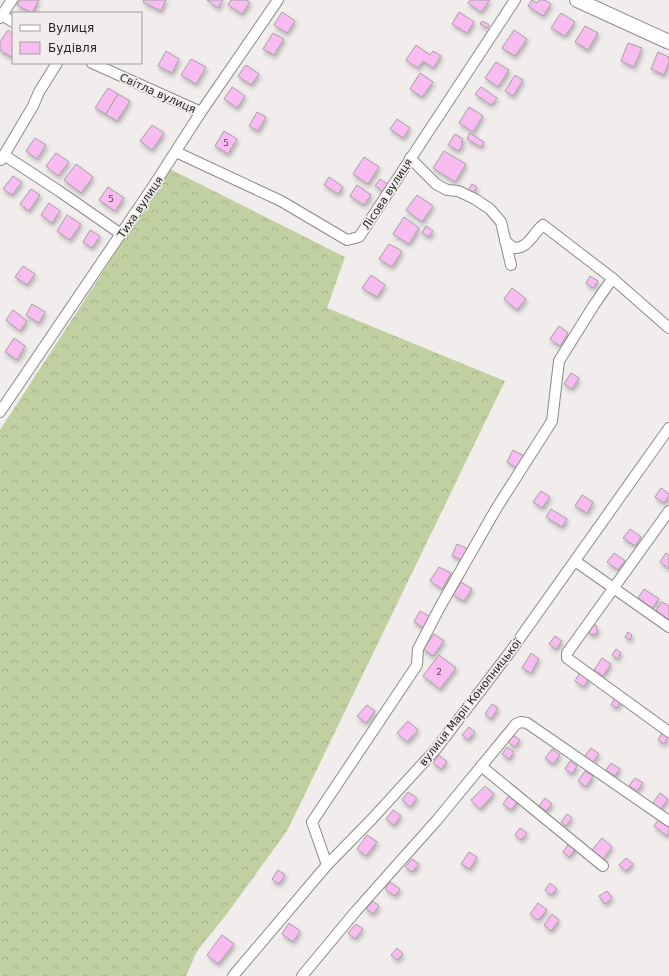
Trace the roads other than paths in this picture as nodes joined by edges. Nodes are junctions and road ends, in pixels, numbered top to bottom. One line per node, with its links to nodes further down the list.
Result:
1 (12, 0): 5 (street)
2 (515, 0): 13 (street, Лісова вулиця)
3 (577, 0): 7 (street)
4 (276, 1): 10 (street, Тиха вулиця)
5 (1, 17): 6 (street)
6 (12, 22)
7 (669, 42)
8 (56, 64): 12 (street)
9 (94, 64): 10 (street, Світла вулиця)
10 (202, 112): 11 (street, Тиха вулиця)
11 (176, 152): 13 (street, Лісова вулиця); 14 (street, Тиха вулиця)
12 (2, 158): 14 (street)
13 (410, 158): 15 (street)
14 (121, 234): 19 (street, Тиха вулиця)
15 (505, 241): 16 (street); 17 (street)
16 (511, 265)
17 (612, 278): 18 (street); 29 (street)
18 (669, 328)
19 (0, 412)
20 (669, 428): 23 (street, вулиця Марії Конопницької)
21 (669, 511): 22 (street)
22 (666, 523): 24 (street)
23 (575, 561): 24 (street); 29 (street, вулиця Марії Конопницької)
24 (614, 587): 25 (street); 26 (street)
25 (669, 627)
26 (669, 732)
27 (482, 766): 28 (street); 30 (street); 32 (street)
28 (669, 821)
29 (327, 865): 31 (street, вулиця Марії Конопницької)
30 (603, 866)
31 (233, 976)
32 (302, 976)

